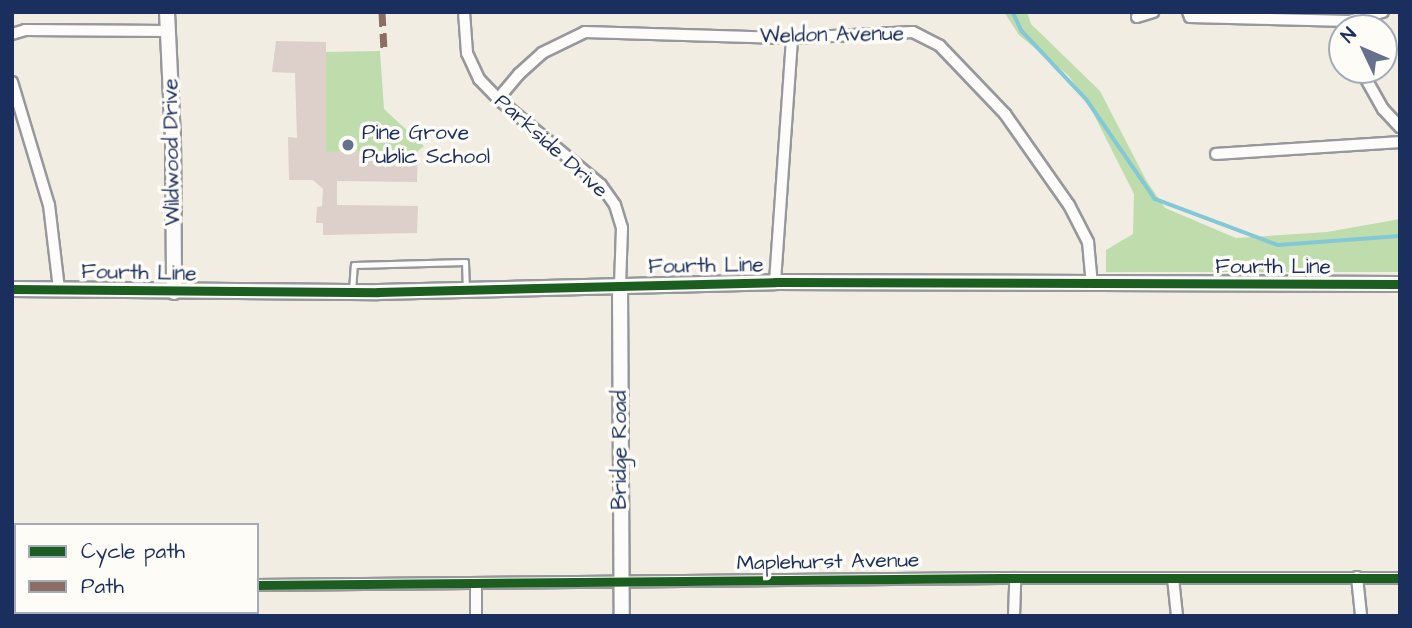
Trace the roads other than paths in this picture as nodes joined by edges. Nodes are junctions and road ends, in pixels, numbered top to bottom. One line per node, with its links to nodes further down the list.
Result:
1 (167, 12): 7 (street, Wildwood Drive)
2 (464, 12): 12 (street, Parkside Drive)
3 (1153, 12): 5 (street)
4 (1188, 12): 6 (street)
5 (1137, 17)
6 (1328, 24)
7 (168, 31): 8 (street); 23 (street, Wildwood Drive)
8 (12, 34)
9 (792, 38): 12 (street, Weldon Avenue); 16 (street); 19 (street, Weldon Avenue)
10 (12, 82): 21 (street)
11 (1369, 84): 13 (street)
12 (498, 99): 18 (street, Parkside Drive)
13 (1400, 127)
14 (1400, 142): 15 (street)
15 (1216, 154)
16 (775, 282): 18 (street, Fourth Line); 19 (street, Fourth Line)
17 (1400, 284): 19 (street, Fourth Line)
18 (620, 285): 22 (street, Fourth Line); 29 (street, Bridge Road)
19 (1092, 285)
20 (12, 289): 21 (street, Fourth Line)
21 (59, 289): 23 (street, Fourth Line)
22 (466, 289): 24 (street, Fourth Line); 24 (lane)
23 (174, 292): 24 (street, Fourth Line)
24 (352, 292)
25 (1357, 577): 27 (street, Maplehurst Avenue); 28 (street, Maplehurst Avenue); 36 (street)
26 (1015, 578): 27 (street, Maplehurst Avenue); 29 (street, Maplehurst Avenue); 34 (street)
27 (1173, 578): 35 (street)
28 (1400, 579)
29 (621, 581): 30 (street, Maplehurst Avenue); 33 (street, Bridge Road)
30 (476, 584): 31 (street, Maplehurst Avenue); 32 (street)
31 (259, 585)
32 (477, 616)
33 (622, 616)
34 (1014, 616)
35 (1177, 616)
36 (1361, 616)

